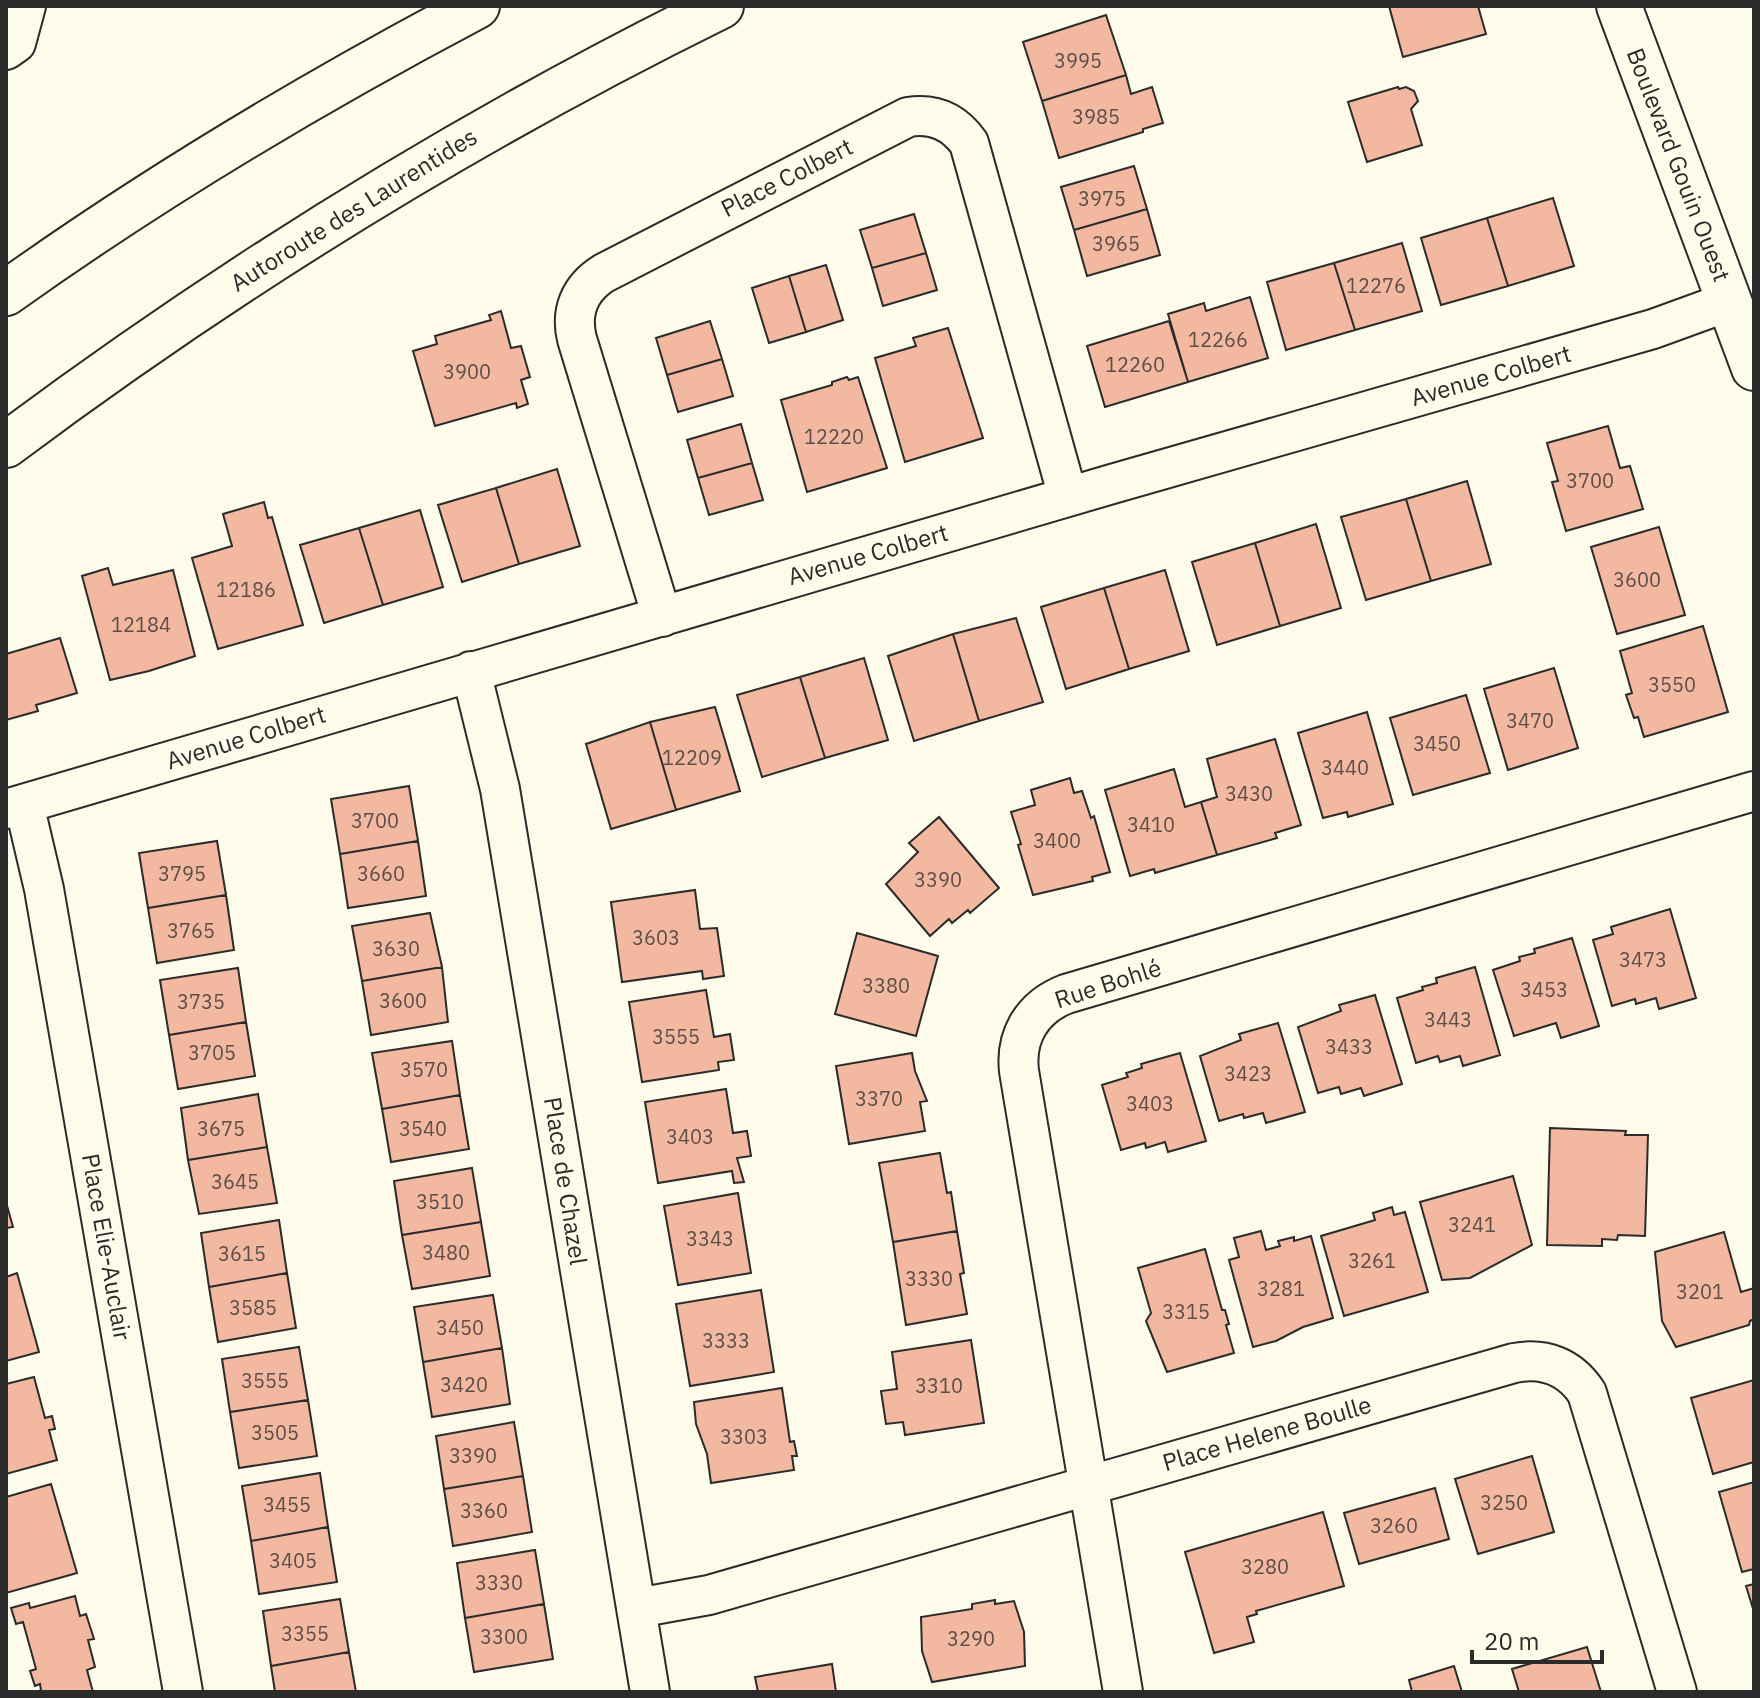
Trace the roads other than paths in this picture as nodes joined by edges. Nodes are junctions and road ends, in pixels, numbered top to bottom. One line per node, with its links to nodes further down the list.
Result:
1 (26, 6): 5 (street)
2 (477, 6): 6 (main road)
3 (721, 6): 9 (main road, Autoroute des Laurentides)
4 (1619, 6): 7 (main road, Boulevard Gouin Ouest)
5 (6, 50)
6 (6, 293)
7 (1730, 301): 8 (main road, Boulevard Gouin Ouest); 10 (street, Avenue Colbert)
8 (1754, 368)
9 (6, 445)
10 (1068, 497): 11 (street, Avenue Colbert); 11 (street, Place Colbert)
11 (662, 617): 12 (street, Avenue Colbert)
12 (471, 671): 14 (street, Avenue Colbert); 16 (street, Place de Chazel)
13 (1754, 791): 15 (street, Rue Bohlé)
14 (15, 806): 17 (street, Place Elie-Auclair)
15 (1090, 1487): 16 (street, Place Helene Boulle); 19 (street, Rue Bohlé); 20 (street, Place Helene Boulle)
16 (637, 1608): 18 (street, Place de Chazel)
17 (183, 1692)
18 (650, 1692)
19 (1123, 1692)
20 (1677, 1692)

